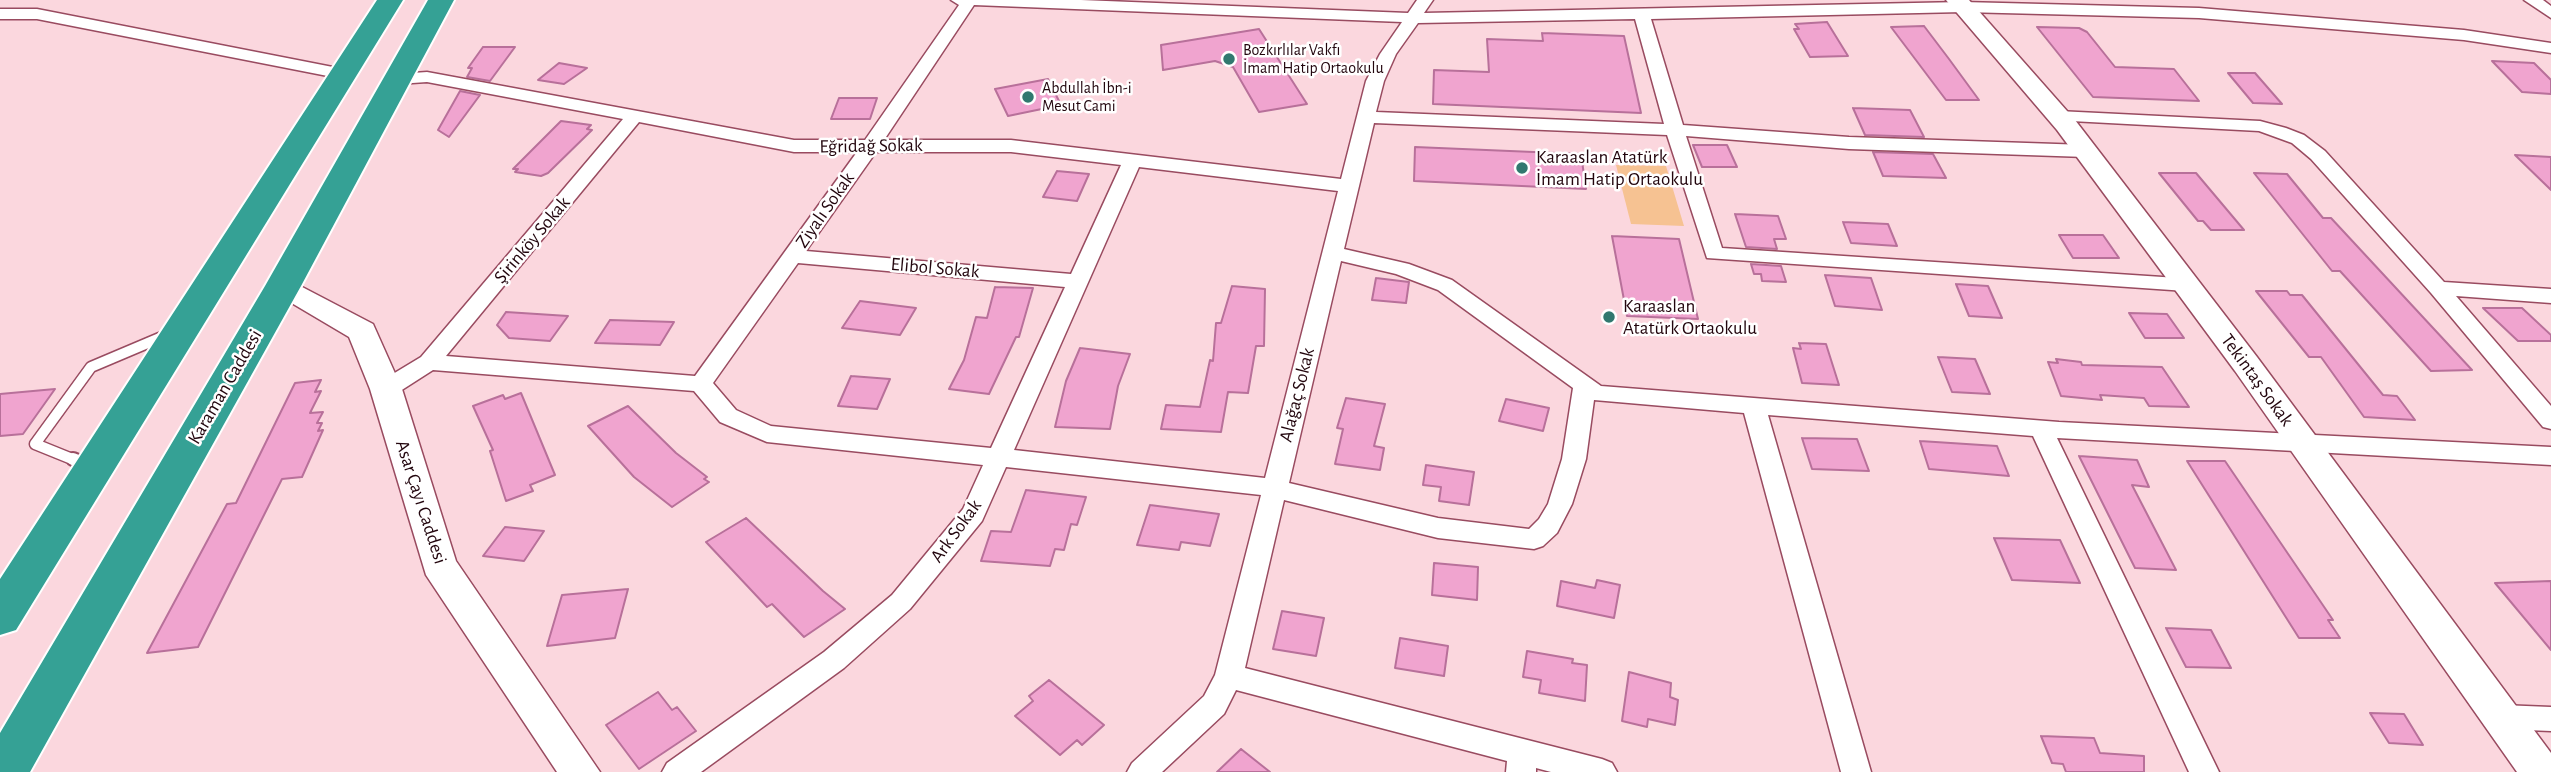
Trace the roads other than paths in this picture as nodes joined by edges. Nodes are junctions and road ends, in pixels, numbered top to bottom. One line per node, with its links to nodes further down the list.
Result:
1 (390, 0): 14 (highway)
2 (441, 0): 15 (highway, Karaman Caddesi)
3 (959, 0): 4 (street)
4 (970, 0): 6 (street); 20 (street, Ziyalı Sokak)
5 (2532, 0): 10 (street)
6 (1161, 4): 9 (street)
7 (1960, 4): 12 (street); 13 (street); 16 (street, Tekintaş Sokak)
8 (1615, 7): 9 (street); 12 (street)
9 (1420, 9): 18 (street, Alağaç Sokak)
10 (2551, 13)
11 (0, 14): 14 (street)
12 (1642, 14): 19 (street)
13 (2551, 48)
14 (344, 74): 31 (highway)
15 (398, 79): 17 (street, Eğridağ Sokak); 28 (highway, Karaman Caddesi)
16 (2058, 116): 21 (street, Tekintaş Sokak); 29 (street)
17 (634, 117): 20 (street, Eğridağ Sokak); 32 (street, Şirinköy Sokak)
18 (1365, 117): 19 (street); 23 (street, Alağaç Sokak)
19 (1675, 130): 21 (street); 27 (street)
20 (870, 147): 22 (street, Eğridağ Sokak); 25 (street, Ziyalı Sokak)
21 (2086, 151): 27 (street, Tekintaş Sokak)
22 (1133, 159): 23 (street, Eğridağ Sokak); 26 (street, Ark Sokak)
23 (1348, 186): 24 (street, Alağaç Sokak)
24 (1332, 253): 34 (street); 43 (street, Alağaç Sokak)
25 (793, 256): 26 (street, Elibol Sokak); 33 (street, Ziyalı Sokak)
26 (1076, 281): 41 (street, Ark Sokak)
27 (2186, 284): 39 (street, Tekintaş Sokak)
28 (282, 286): 35 (street, Asar Çayı Caddesi); 49 (highway, Karaman Caddesi)
29 (2438, 288): 30 (street); 37 (street)
30 (2551, 296)
31 (185, 328): 42 (highway); 42 (lane)
32 (429, 362): 33 (street); 35 (street, Şirinköy Sokak)
33 (701, 384): 41 (street)
34 (1585, 385): 36 (street); 43 (street)
35 (386, 389): 50 (street, Asar Çayı Caddesi)
36 (1753, 404): 38 (street); 54 (street)
37 (2551, 421)
38 (2041, 429): 39 (street); 55 (street)
39 (2305, 444): 40 (street); 46 (street, Tekintaş Sokak)
40 (2551, 456)
41 (1000, 457): 43 (street); 51 (street, Ark Sokak)
42 (96, 467): 44 (highway)
43 (1274, 486): 45 (street, Alağaç Sokak)
44 (0, 617)
45 (1229, 676): 48 (street); 52 (street, Alağaç Sokak)
46 (2501, 717): 47 (street); 56 (street, Tekintaş Sokak)
47 (2551, 719)
48 (1522, 762): 53 (street)
49 (4, 772)
50 (580, 772)
51 (677, 772)
52 (1142, 772)
53 (1602, 772)
54 (1856, 772)
55 (2204, 772)
56 (2541, 772)

